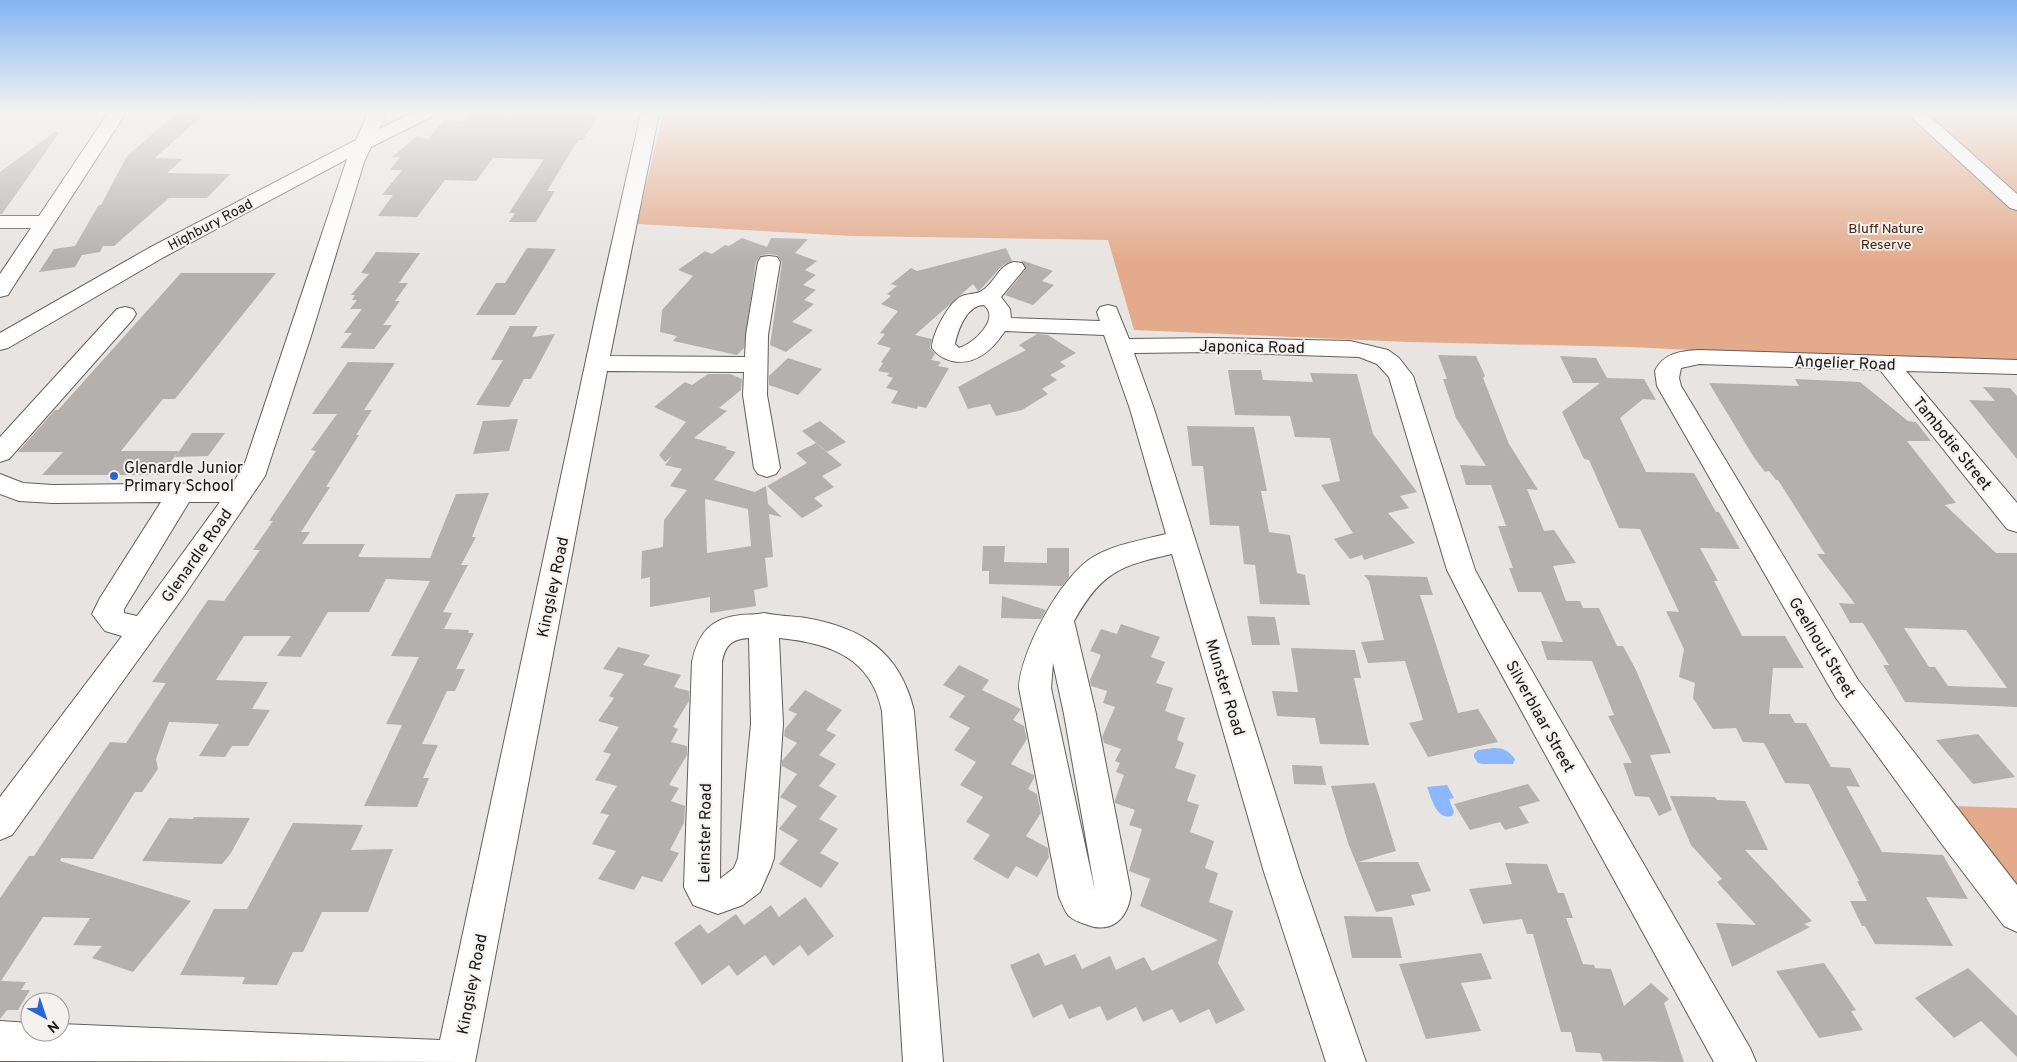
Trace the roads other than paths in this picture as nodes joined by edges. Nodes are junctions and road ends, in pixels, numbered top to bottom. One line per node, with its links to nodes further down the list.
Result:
1 (84, 163): 8 (street)
2 (327, 163): 16 (street, Highbury Road)
3 (356, 163): 26 (street, Glenardle Road)
4 (640, 163): 19 (street, Kingsley Road)
5 (1971, 163): 6 (street)
6 (2017, 204)
7 (0, 222): 8 (street)
8 (45, 222): 11 (street)
9 (769, 262): 21 (street)
10 (1014, 268): 12 (street)
11 (0, 290)
12 (988, 298): 14 (street); 14 (street)
13 (125, 314): 23 (street)
14 (999, 324): 15 (street, Japonica Road)
15 (1114, 329): 17 (street, Japonica Road); 29 (street, Munster Road)
16 (0, 343)
17 (1383, 356): 39 (street, Silverblaar Street)
18 (1674, 362): 20 (street, Angelier Road); 34 (street, Geelhout Street)
19 (598, 363): 21 (street); 36 (street, Kingsley Road)
20 (1888, 364): 22 (street, Angelier Road); 28 (street, Tambotie Street)
21 (756, 365): 24 (street)
22 (2017, 367)
23 (0, 453)
24 (767, 468)
25 (0, 483): 27 (street)
26 (241, 492): 27 (street); 32 (street, Glenardle Road)
27 (180, 494): 32 (street)
28 (2017, 522)
29 (1182, 541): 30 (street); 38 (street, Munster Road)
30 (1059, 621): 30 (street)
31 (764, 625): 31 (street, Leinster Road); 37 (street, Leinster Road)
32 (144, 629): 33 (street, Glenardle Road)
33 (0, 824)
34 (2017, 914)
35 (0, 1041): 36 (street)
36 (455, 1061)
37 (923, 1062)
38 (1346, 1062)
39 (1736, 1062)

